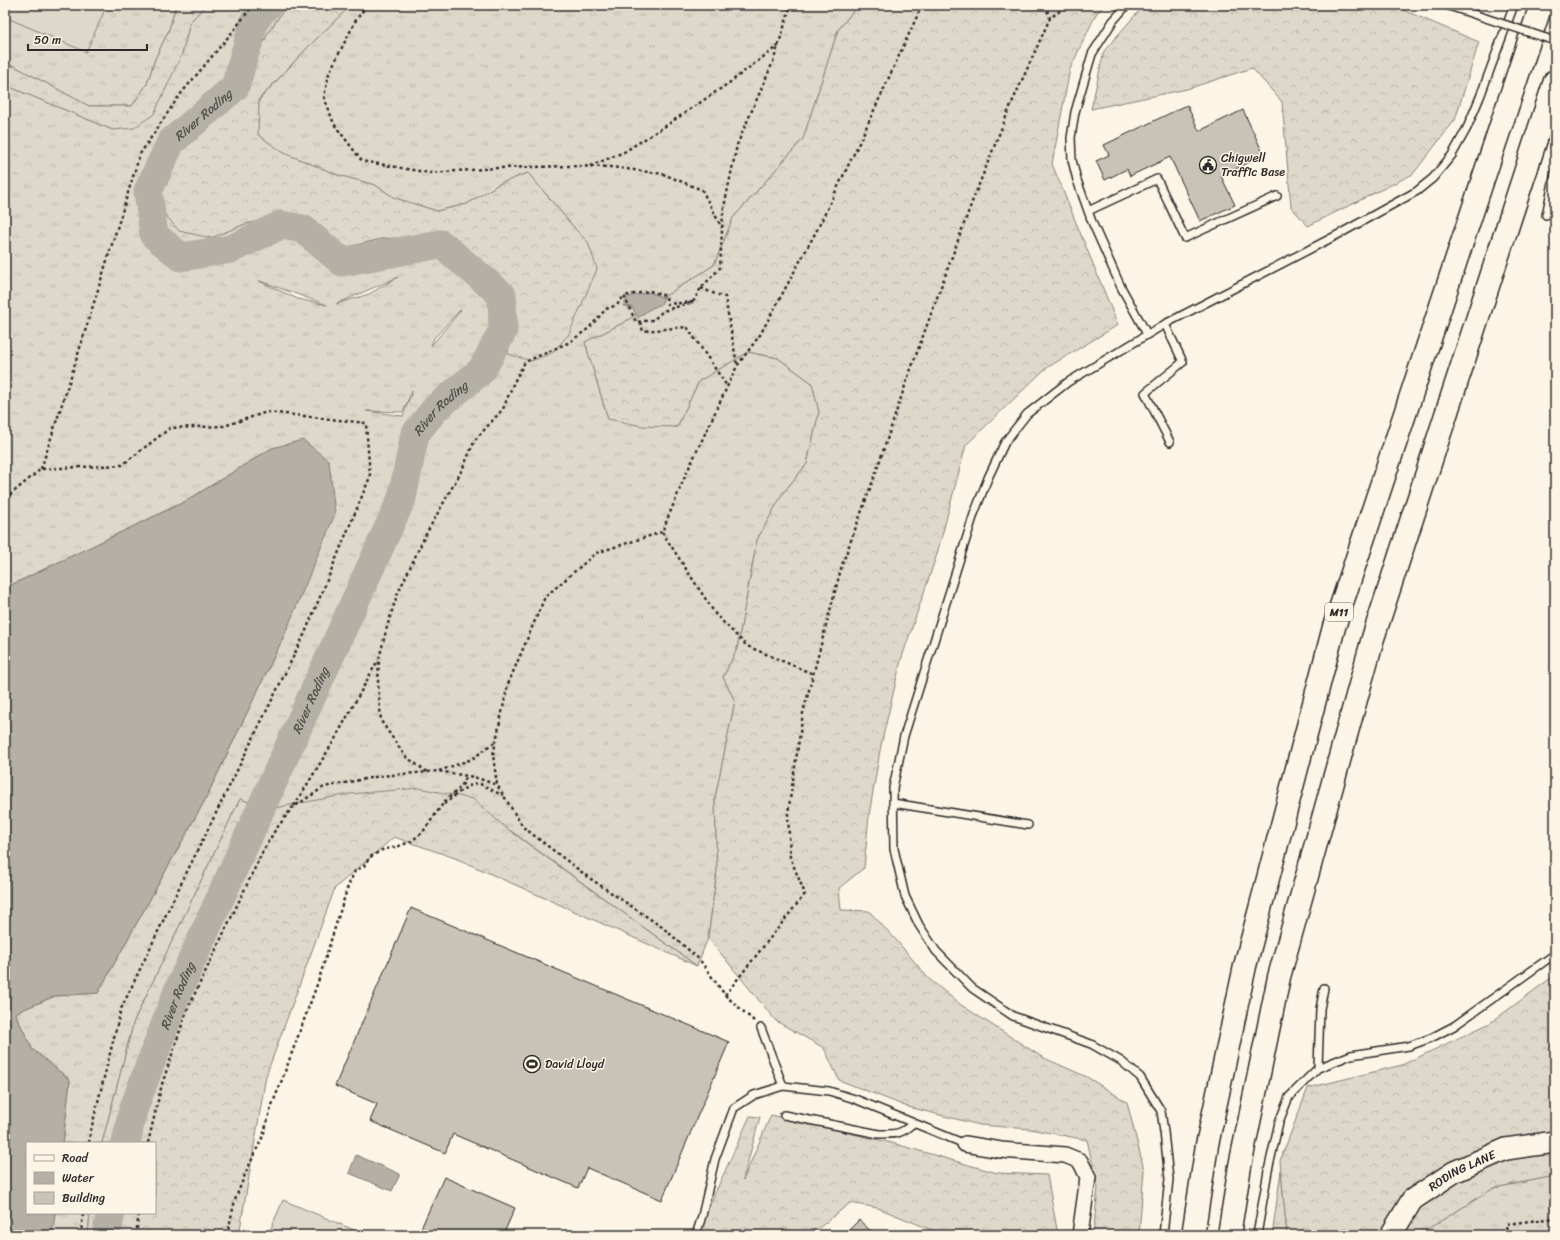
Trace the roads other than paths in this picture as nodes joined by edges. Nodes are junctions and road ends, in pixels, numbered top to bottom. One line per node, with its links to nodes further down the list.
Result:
1 (1128, 5): 9 (lane)
2 (1446, 5): 5 (lane, bridge)
3 (1514, 5): 11 (lane)
4 (1541, 5): 28 (highway, M11)
5 (1555, 40)
6 (1555, 81): 29 (highway)
7 (1555, 174): 10 (lane)
8 (1277, 196): 9 (lane)
9 (1088, 211): 12 (lane)
10 (1546, 215)
11 (1164, 324): 12 (lane); 13 (lane)
12 (1147, 334): 14 (lane)
13 (1170, 442)
14 (893, 803): 15 (lane); 27 (lane)
15 (1028, 825)
16 (1555, 954): 19 (lane)
17 (1324, 988): 19 (lane)
18 (760, 1028): 20 (lane)
19 (1318, 1068): 30 (lane)
20 (783, 1086): 22 (lane); 25 (lane)
21 (784, 1115): 22 (lane)
22 (913, 1123): 24 (lane)
23 (1555, 1142): 31 (street, RODING LANE)
24 (965, 1144): 26 (street)
25 (696, 1235)
26 (1080, 1235)
27 (1163, 1235)
28 (1193, 1235)
29 (1229, 1235)
30 (1257, 1235)
31 (1391, 1235)

